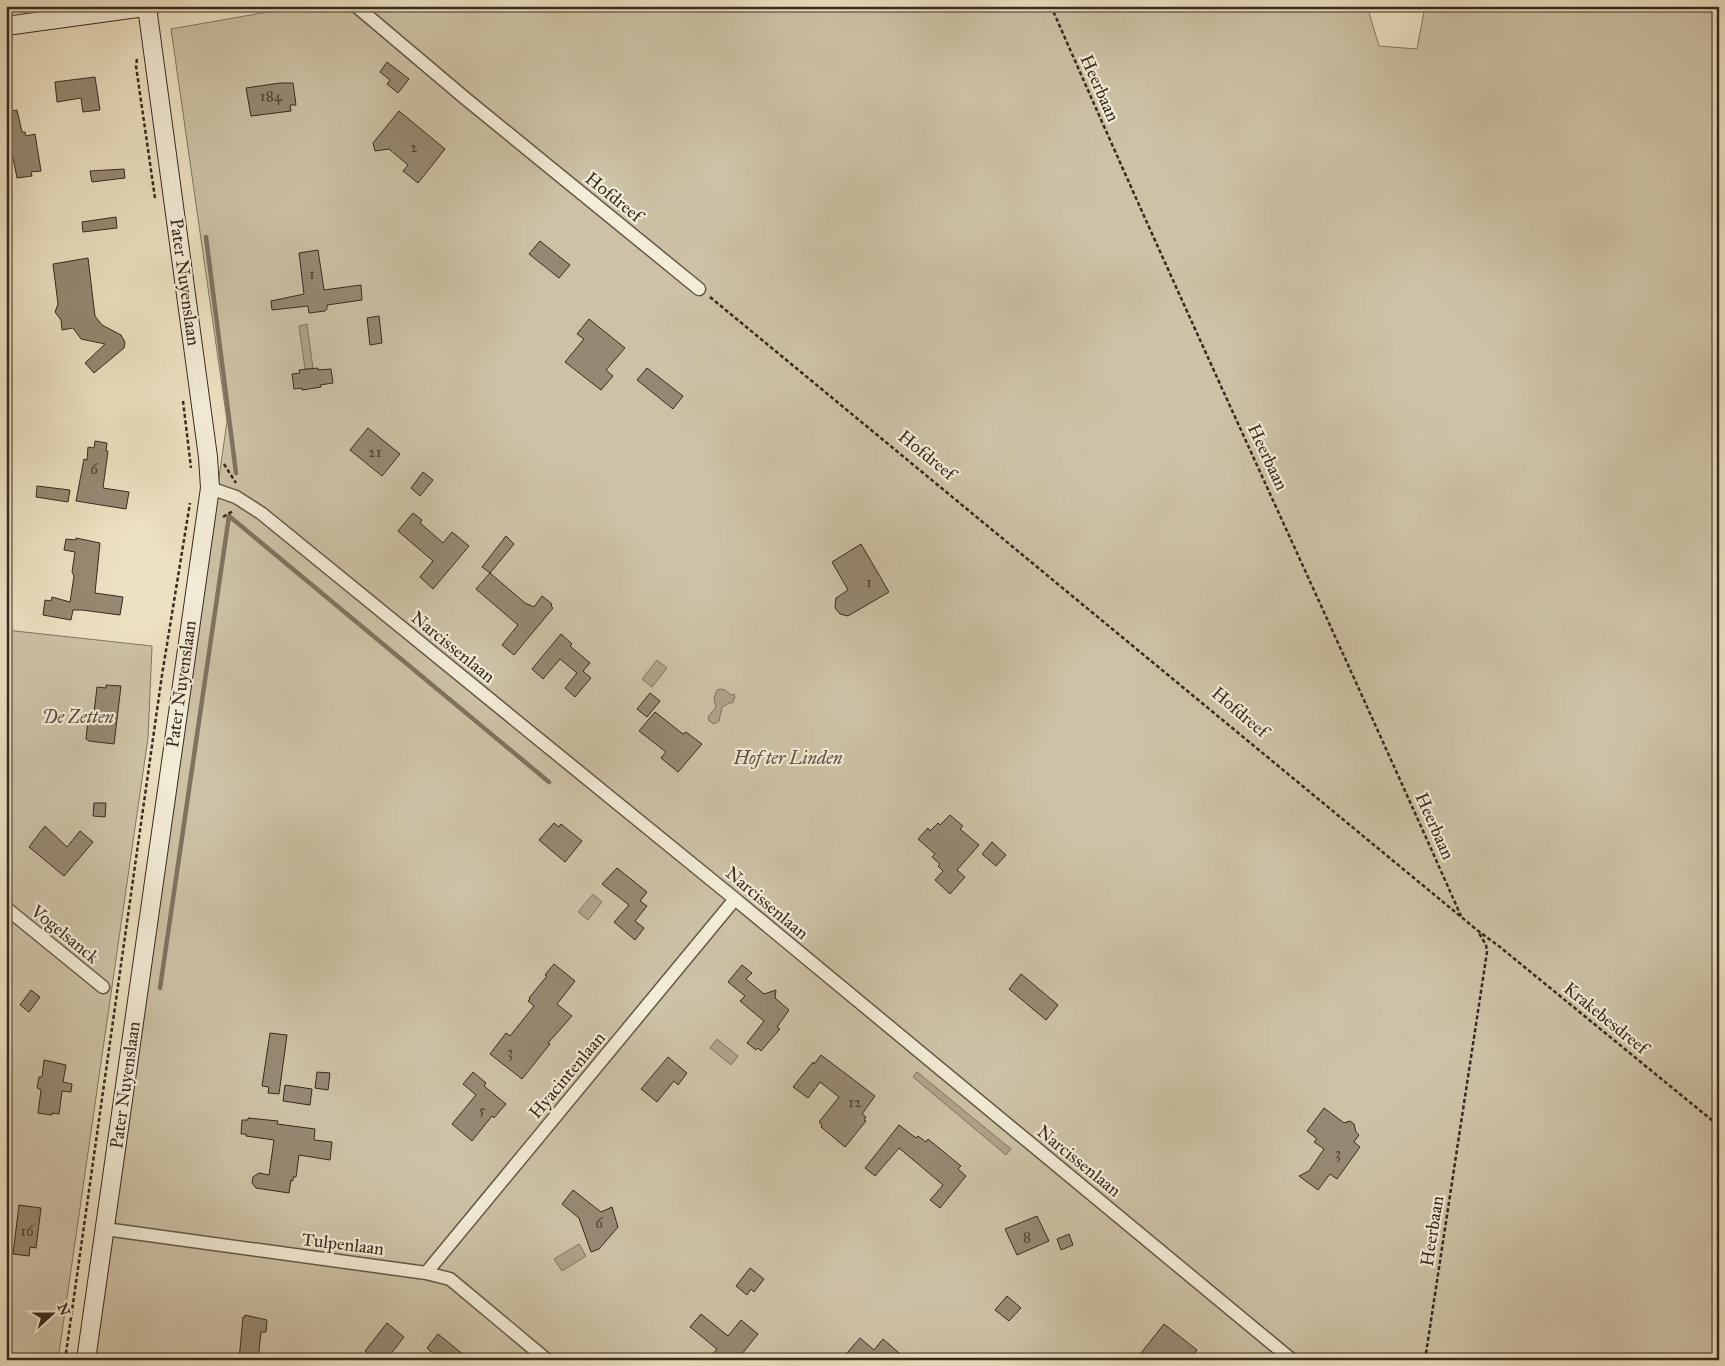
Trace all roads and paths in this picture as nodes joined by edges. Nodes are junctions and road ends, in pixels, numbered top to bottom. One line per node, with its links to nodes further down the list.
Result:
1 (356, 6): 7 (street, Hofdreef)
2 (1050, 6): 14 (path, Heerbaan)
3 (150, 7): 4 (street); 10 (street, Pater Nuyenslaan)
4 (6, 26)
5 (137, 58): 6 (path)
6 (156, 204)
7 (699, 288): 14 (path, Hofdreef)
8 (182, 399): 9 (path)
9 (192, 474)
10 (210, 488): 12 (street, Narcissenlaan); 18 (street, Pater Nuyenslaan)
11 (190, 500): 17 (path)
12 (735, 899): 21 (street, Hyacintenlaan); 25 (street, Narcissenlaan)
13 (6, 908): 16 (street, Vogelsanck)
14 (1462, 918): 15 (path, Hofdreef)
15 (1477, 930): 19 (path, Krakebesdreef); 26 (path, Heerbaan)
16 (103, 987): 17 (path)
17 (117, 997): 18 (path); 22 (path)
18 (136, 1010): 20 (street, Pater Nuyenslaan)
19 (1719, 1126)
20 (105, 1229): 21 (street, Tulpenlaan); 23 (street, Pater Nuyenslaan)
21 (426, 1273): 24 (street, Tulpenlaan)
22 (66, 1360)
23 (86, 1360)
24 (547, 1360)
25 (1292, 1360)
26 (1425, 1360)

